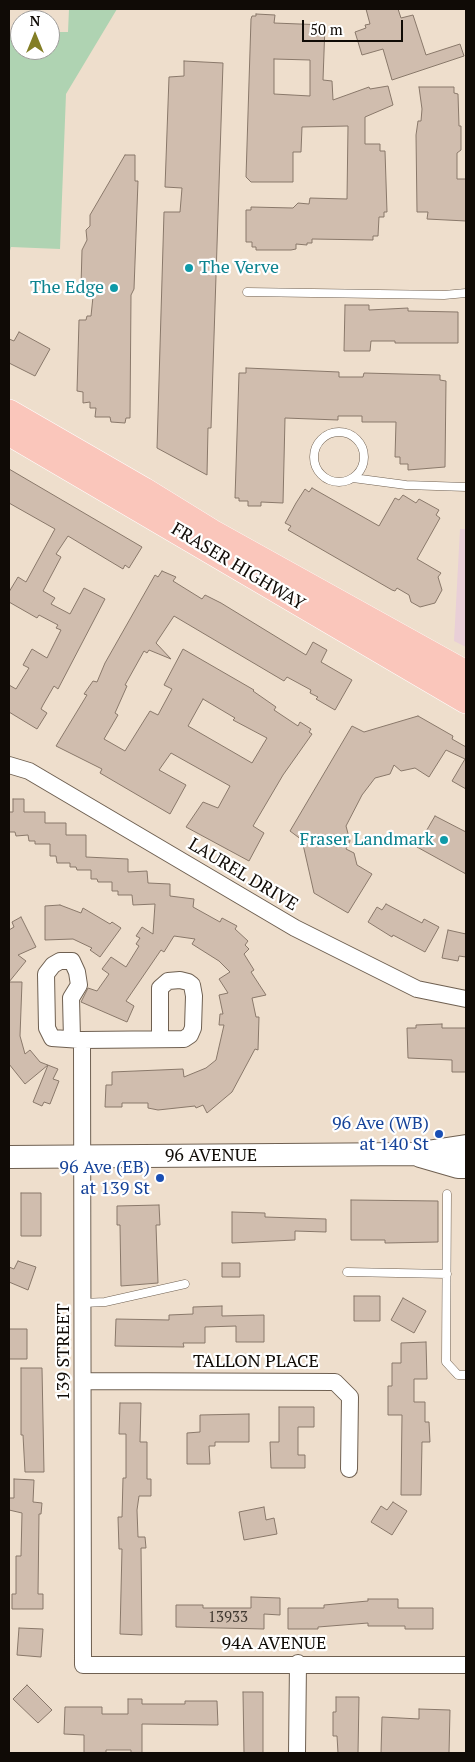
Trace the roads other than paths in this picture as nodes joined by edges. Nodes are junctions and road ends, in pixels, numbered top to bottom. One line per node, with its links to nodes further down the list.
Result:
1 (246, 292): 2 (lane)
2 (466, 293)
3 (9, 412): 7 (main road, FRASER HIGHWAY)
4 (9, 433): 8 (main road, FRASER HIGHWAY)
5 (353, 478): 5 (lane); 6 (lane)
6 (466, 487)
7 (466, 672)
8 (466, 701)
9 (9, 765): 10 (street, LAUREL DRIVE)
10 (466, 999)
11 (160, 1039): 15 (street, 139 STREET)
12 (466, 1146): 13 (main road, 96 AVENUE)
13 (414, 1154): 15 (main road, 96 AVENUE); 16 (main road, 96 AVENUE)
14 (9, 1157): 15 (main road, 96 AVENUE)
15 (82, 1157): 21 (street, 139 STREET)
16 (466, 1167)
17 (447, 1194): 19 (lane)
18 (347, 1272): 19 (lane)
19 (447, 1274): 22 (lane)
20 (185, 1284): 21 (lane)
21 (83, 1303): 23 (street, 139 STREET)
22 (466, 1375)
23 (84, 1381): 24 (street, TALLON PLACE); 26 (street, 139 STREET)
24 (350, 1469)
25 (298, 1663): 26 (street, 94A AVENUE); 27 (street, 94A AVENUE); 28 (street)
26 (83, 1665)
27 (466, 1665)
28 (297, 1753)

